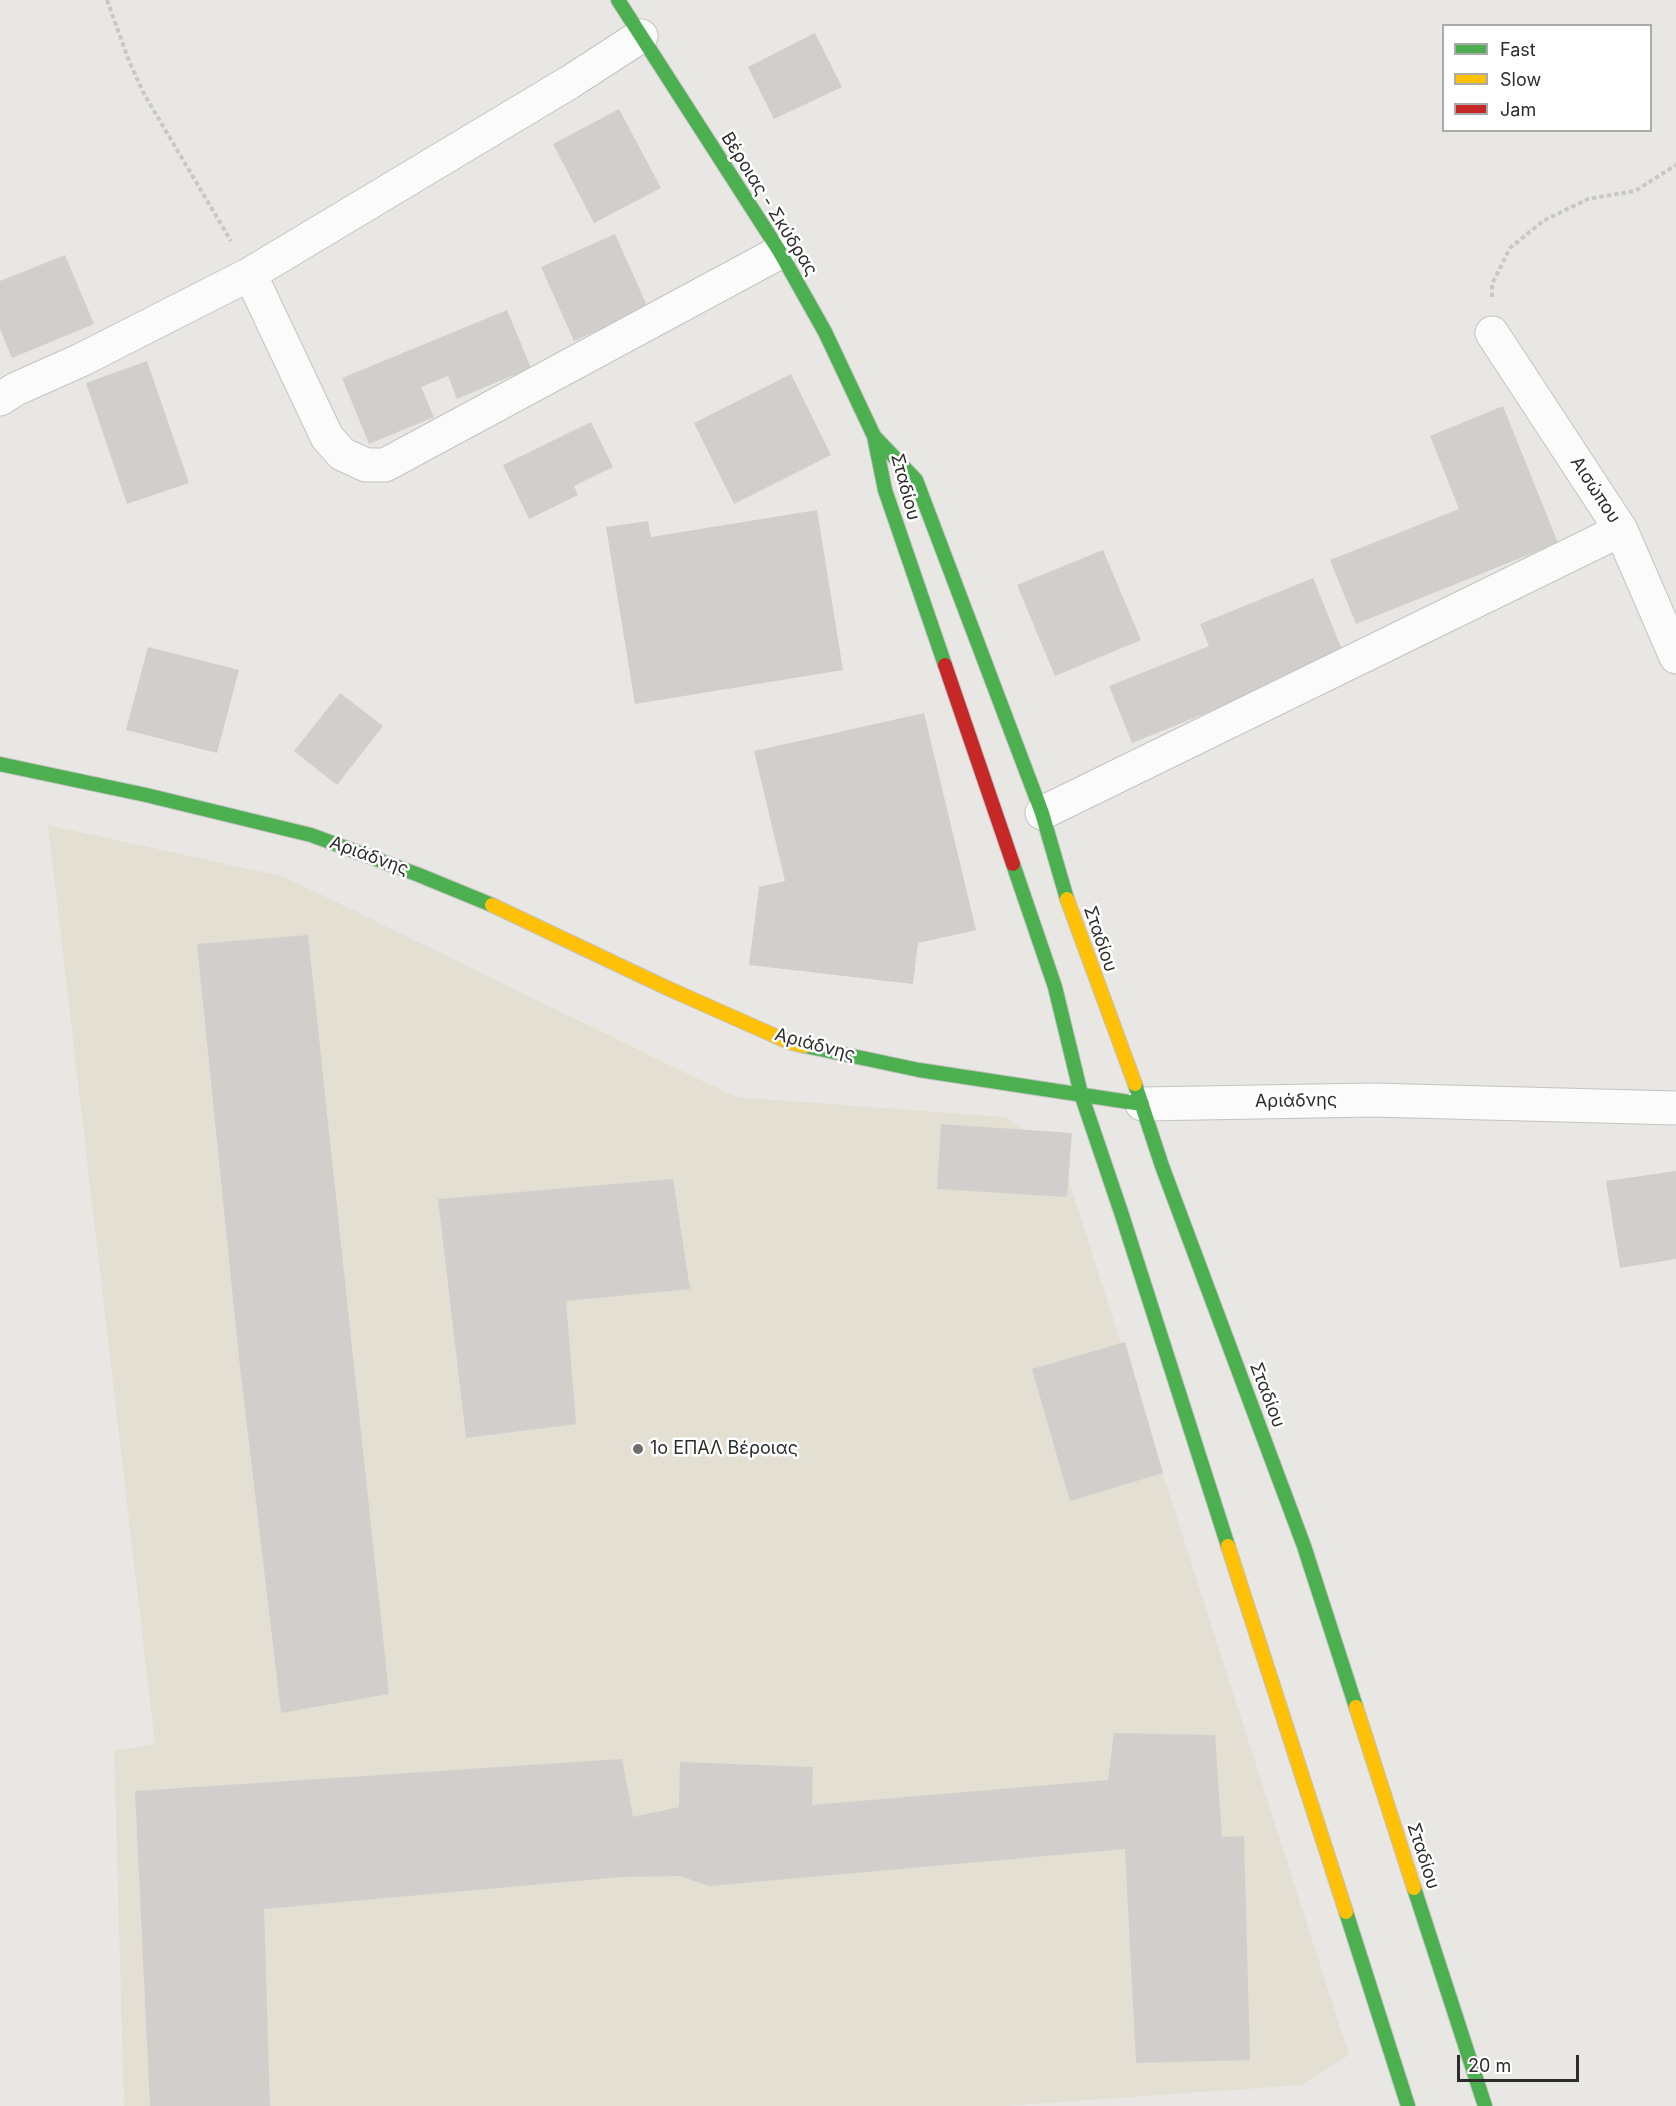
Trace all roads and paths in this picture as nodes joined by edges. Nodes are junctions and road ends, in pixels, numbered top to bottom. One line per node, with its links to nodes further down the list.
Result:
1 (107, 0): 6 (path)
2 (618, 0): 3 (main road, Βέροιας - Σκύδρας)
3 (641, 36): 5 (main road, Βέροιας - Σκύδρας); 6 (street)
4 (1676, 165): 7 (path)
5 (780, 252): 6 (street); 9 (main road, Βέροιας - Σκύδρας)
6 (250, 274): 8 (street)
7 (1492, 333): 10 (street, Αισώπου)
8 (0, 399)
9 (874, 436): 13 (main road, Σταδίου); 14 (main road, Σταδίου)
10 (1621, 530): 11 (street, Αισώπου); 13 (street)
11 (1676, 657)
12 (0, 764): 14 (main road, Αριάδνης)
13 (1042, 813): 15 (main road, Σταδίου)
14 (1081, 1094): 15 (main road, Αριάδνης); 17 (main road, Σταδίου)
15 (1142, 1104): 16 (street, Αριάδνης); 18 (main road, Σταδίου)
16 (1676, 1108)
17 (1408, 2106)
18 (1485, 2106)

